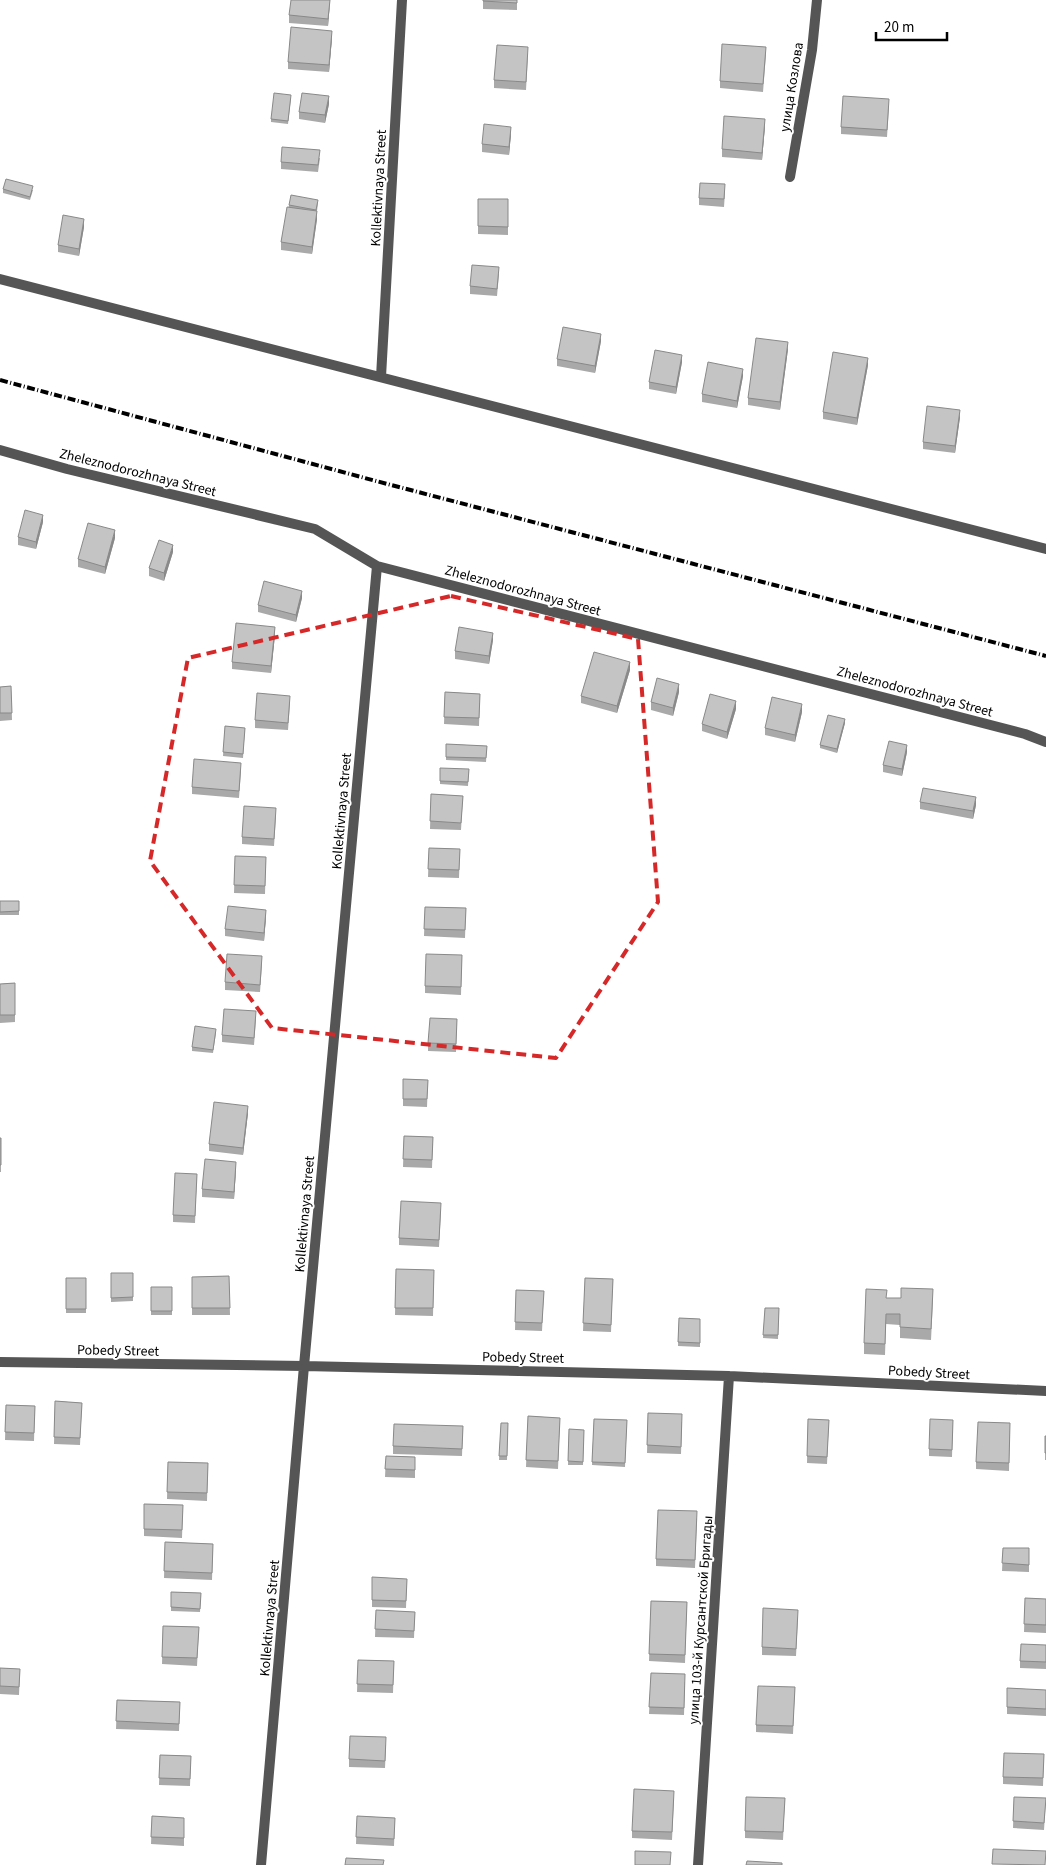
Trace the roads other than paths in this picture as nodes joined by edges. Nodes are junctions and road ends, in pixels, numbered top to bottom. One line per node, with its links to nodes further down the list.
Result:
1 (402, 0): 5 (street, Kollektivnaya Street)
2 (817, 0): 3 (street, улица Козлова)
3 (790, 177)
4 (0, 279): 5 (street)
5 (381, 378): 7 (street)
6 (0, 450): 8 (street, Zheleznodorozhnaya Street)
7 (1046, 549)
8 (377, 566): 9 (street, Zheleznodorozhnaya Street); 11 (street, Kollektivnaya Street)
9 (1046, 742)
10 (0, 1362): 11 (street, Pobedy Street)
11 (304, 1366): 12 (street, Pobedy Street); 14 (street, Kollektivnaya Street)
12 (729, 1376): 13 (street, Pobedy Street); 15 (street, улица 103-й Курсантской Бригады)
13 (1046, 1391)
14 (261, 1865)
15 (698, 1865)

